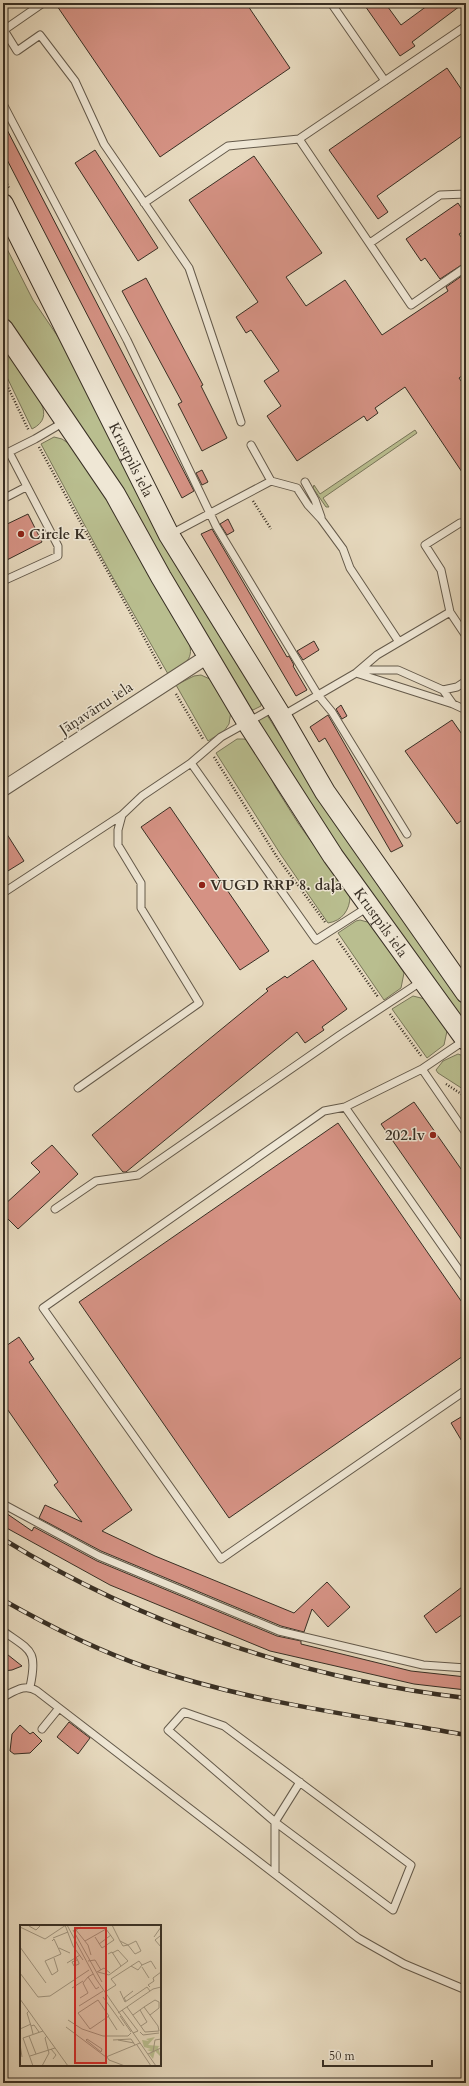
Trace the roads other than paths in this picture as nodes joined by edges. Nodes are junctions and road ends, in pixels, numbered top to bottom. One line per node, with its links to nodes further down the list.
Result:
1 (43, 3): 4 (lane)
2 (331, 3): 5 (lane)
3 (466, 26): 5 (lane)
4 (3, 29): 10 (lane)
5 (385, 81): 7 (lane)
6 (3, 104): 24 (lane)
7 (299, 139): 10 (lane); 12 (lane)
8 (466, 194): 12 (lane)
9 (6, 197): 14 (main road, Krustpils iela)
10 (144, 203): 17 (lane)
11 (3, 231): 14 (main road)
12 (370, 243): 13 (lane)
13 (466, 268)
14 (67, 331): 27 (main road, Krustpils iela)
15 (4, 332): 16 (main road, Krustpils iela)
16 (66, 420): 19 (lane); 32 (main road, Krustpils iela)
17 (241, 422)
18 (251, 446): 20 (lane)
19 (6, 454): 22 (lane)
20 (271, 481): 24 (lane); 25 (lane)
21 (305, 482): 25 (lane)
22 (26, 487): 23 (lane); 28 (lane)
23 (3, 499)
24 (211, 512): 27 (lane); 36 (lane)
25 (321, 519): 31 (lane)
26 (460, 523): 29 (lane)
27 (169, 535): 39 (main road, Krustpils iela)
28 (3, 581)
29 (450, 612): 30 (lane); 31 (lane)
30 (466, 636)
31 (399, 642): 33 (lane)
32 (208, 656): 40 (main road, Krustpils iela); 42 (street, Jāņavārtu iela)
33 (356, 673): 35 (lane); 36 (lane); 37 (lane)
34 (466, 681): 35 (lane)
35 (443, 690): 37 (lane)
36 (318, 696): 39 (lane); 44 (lane)
37 (453, 704): 38 (lane)
38 (466, 710)
39 (278, 712): 40 (lane); 48 (main road, Krustpils iela)
40 (247, 722): 41 (lane); 46 (main road, Krustpils iela)
41 (191, 763): 43 (lane); 46 (lane)
42 (3, 789)
43 (122, 815): 45 (lane); 51 (lane)
44 (407, 834)
45 (3, 893)
46 (369, 906): 47 (main road, Krustpils iela)
47 (422, 981): 49 (main road, Krustpils iela); 54 (lane)
48 (465, 990)
49 (466, 1040): 50 (lane)
50 (422, 1069): 52 (lane); 53 (lane)
51 (78, 1088)
52 (345, 1107): 55 (lane); 56 (lane)
53 (466, 1133)
54 (55, 1209)
55 (466, 1280)
56 (466, 1390)
57 (3, 1504): 59 (lane)
58 (3, 1631): 60 (lane)
59 (466, 1668)
60 (30, 1687): 61 (lane); 62 (lane)
61 (3, 1696)
62 (59, 1708): 63 (lane); 66 (lane)
63 (42, 1728)
64 (300, 1782): 65 (lane); 65 (lane); 65 (lane)
65 (275, 1822): 66 (lane)
66 (275, 1874): 67 (lane)
67 (466, 1990)

